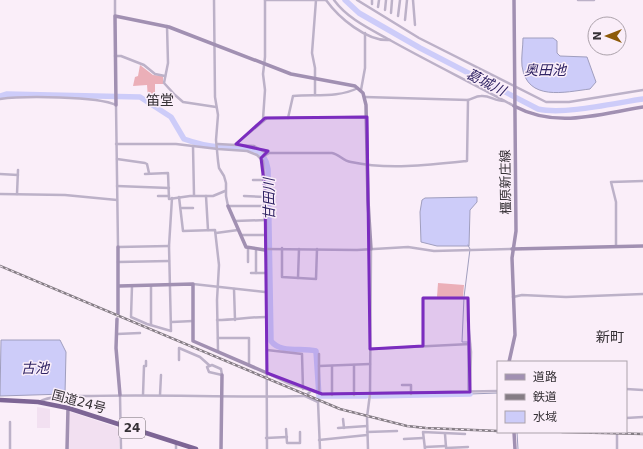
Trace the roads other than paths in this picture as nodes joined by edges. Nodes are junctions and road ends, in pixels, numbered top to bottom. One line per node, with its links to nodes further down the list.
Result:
1 (115, 0): 20 (street)
2 (214, 0): 27 (street)
3 (264, 0): 4 (street); 29 (street)
4 (316, 0): 5 (street); 31 (street)
5 (326, 0): 25 (street)
6 (334, 0): 26 (street)
7 (357, 0): 32 (street)
8 (379, 0): 17 (street)
9 (386, 0): 18 (street)
10 (392, 0): 19 (street)
11 (400, 0): 21 (street)
12 (407, 0): 22 (street)
13 (414, 0): 23 (street)
14 (514, 0): 32 (street, 橿原新庄線)
15 (578, 0): 16 (street)
16 (594, 0)
17 (378, 7)
18 (385, 10)
19 (390, 13)
20 (115, 16): 24 (street); 28 (street)
21 (398, 16)
22 (405, 20)
23 (415, 25)
24 (167, 26): 27 (street); 30 (street)
25 (365, 33): 26 (street); 33 (street)
26 (390, 40): 39 (street)
27 (215, 45): 29 (street); 42 (street)
28 (115, 56): 30 (street); 40 (street)
29 (264, 64): 31 (street); 46 (street)
30 (165, 76): 42 (street)
31 (315, 79): 33 (street); 35 (street)
32 (514, 87): 34 (street); 41 (street, 橿原新庄線)
33 (359, 89): 35 (street); 36 (street)
34 (643, 90)
35 (315, 95): 45 (street)
36 (365, 97): 38 (street); 44 (street)
37 (0, 99): 40 (street)
38 (468, 100): 39 (street); 53 (street)
39 (504, 101): 41 (street)
40 (116, 105): 47 (street)
41 (514, 105): 43 (street); 95 (street, 橿原新庄線)
42 (216, 107): 50 (street)
43 (643, 107)
44 (366, 117): 45 (street); 53 (street)
45 (288, 118): 46 (street)
46 (262, 120): 48 (street)
47 (116, 144): 49 (street); 52 (street)
48 (236, 144): 50 (street); 51 (street)
49 (193, 146): 50 (street); 65 (street)
50 (218, 147): 51 (street); 62 (street)
51 (263, 156): 53 (street); 58 (street)
52 (117, 159): 60 (street); 61 (street)
53 (367, 164): 94 (street)
54 (18, 170): 56 (street)
55 (0, 174): 56 (street)
56 (18, 175): 64 (street)
57 (253, 180): 58 (street)
58 (265, 180): 71 (street)
59 (643, 181): 85 (street)
60 (117, 186): 61 (street); 72 (street)
61 (169, 188): 69 (street)
62 (225, 191): 67 (street); 73 (street)
63 (0, 194): 64 (street)
64 (17, 194): 72 (street)
65 (194, 195): 67 (street); 70 (street)
66 (158, 196): 69 (street)
67 (206, 196): 79 (street)
68 (244, 196): 71 (street)
69 (170, 197): 70 (street); 84 (street)
70 (179, 197): 75 (street)
71 (265, 197): 74 (street)
72 (117, 200): 87 (street)
73 (228, 206): 74 (street); 78 (street)
74 (266, 206): 77 (street)
75 (182, 208): 76 (street); 79 (street)
76 (193, 208)
77 (266, 220): 78 (street); 83 (street)
78 (234, 221): 80 (street)
79 (208, 230): 81 (street)
80 (239, 230): 81 (street); 82 (street)
81 (216, 233): 108 (street)
82 (242, 235): 83 (street); 88 (street)
83 (265, 235): 91 (street)
84 (169, 246): 87 (street); 96 (street)
85 (616, 246): 86 (street); 95 (street)
86 (643, 246)
87 (118, 247): 97 (street)
88 (248, 248): 90 (street); 98 (street)
89 (282, 248): 91 (street); 92 (street); 102 (street)
90 (256, 249): 91 (street); 100 (street)
91 (266, 249): 101 (street)
92 (299, 249): 93 (street); 102 (street)
93 (317, 249): 94 (street); 102 (street)
94 (371, 249): 95 (street); 124 (street)
95 (512, 249): 112 (street, 橿原新庄線)
96 (169, 261): 97 (street); 103 (street)
97 (118, 262): 105 (street)
98 (248, 262)
99 (251, 273): 100 (street)
100 (256, 273): 101 (street)
101 (265, 273): 110 (street)
102 (298, 278)
103 (171, 284): 104 (street); 107 (street); 117 (street)
104 (193, 284): 108 (street); 116 (street)
105 (119, 286): 106 (street); 120 (street)
106 (132, 286): 107 (street); 118 (street)
107 (151, 286): 118 (street)
108 (217, 288): 109 (street); 114 (street)
109 (234, 289): 110 (street); 115 (street)
110 (265, 292): 113 (street)
111 (643, 294): 112 (street)
112 (513, 297): 130 (street, 橿原新庄線)
113 (266, 317): 115 (street); 125 (street)
114 (217, 320): 115 (street); 121 (street)
115 (235, 320)
116 (193, 321): 117 (street); 126 (street)
117 (171, 322): 118 (street)
118 (151, 325)
119 (140, 333): 120 (street)
120 (117, 334): 150 (street)
121 (218, 338): 126 (street); 133 (street)
122 (468, 344): 123 (street); 123 (street); 146 (street)
123 (423, 346): 124 (street)
124 (370, 349): 131 (street)
125 (267, 350): 137 (street); 141 (street)
126 (218, 351): 133 (street)
127 (319, 354): 135 (street)
128 (179, 360): 132 (street)
129 (146, 361): 151 (street)
130 (509, 361)
131 (370, 364): 134 (street); 148 (street)
132 (209, 365): 139 (street); 139 (street)
133 (249, 365): 137 (street)
134 (354, 365): 136 (street); 154 (street)
135 (319, 366): 136 (street); 147 (street)
136 (332, 366): 153 (street)
137 (267, 373): 141 (street); 157 (street)
138 (161, 375): 152 (street)
139 (222, 375): 155 (street)
140 (402, 385): 149 (street)
141 (302, 389): 145 (street)
142 (627, 389): 143 (street)
143 (643, 390)
144 (497, 391): 146 (street)
145 (310, 392): 147 (street); 156 (street)
146 (470, 392): 149 (street)
147 (318, 394): 153 (street)
148 (370, 394): 149 (street); 154 (street); 166 (street)
149 (411, 394)
150 (120, 395): 151 (street); 159 (street); 165 (street)
151 (143, 395): 152 (street)
152 (160, 395): 155 (street)
153 (332, 395): 154 (street)
154 (354, 395)
155 (222, 396): 157 (street); 191 (street)
156 (305, 396): 157 (street); 180 (street)
157 (266, 397): 178 (street)
158 (0, 400): 159 (highway, 国道24号 / 24)
159 (38, 402): 160 (highway, 国道24号 / 24)
160 (68, 408): 165 (highway, 国道24号 / 24); 187 (street)
161 (643, 417): 162 (street)
162 (627, 418)
163 (343, 419): 168 (street)
164 (10, 422): 186 (street)
165 (121, 425): 182 (highway, 国道24号 / 24); 188 (street)
166 (367, 426): 168 (street); 174 (street)
167 (338, 428): 168 (street)
168 (344, 428)
169 (286, 429): 177 (street)
170 (397, 431): 174 (street)
171 (300, 432): 177 (street)
172 (514, 433): 195 (street)
173 (617, 433): 196 (street)
174 (367, 434): 180 (street); 194 (street)
175 (445, 434): 176 (street); 179 (street); 185 (street)
176 (465, 434)
177 (287, 437): 178 (street)
178 (266, 438): 192 (street)
179 (423, 438): 181 (street); 184 (street)
180 (321, 439): 193 (street)
181 (404, 439)
182 (176, 443): 189 (street); 190 (highway, 国道24号 / 24)
183 (468, 447): 185 (street)
184 (425, 448): 185 (street)
185 (446, 448)
186 (10, 449)
187 (67, 449)
188 (121, 449)
189 (176, 449)
190 (196, 449)
191 (221, 449)
192 (267, 449)
193 (320, 449)
194 (368, 449)
195 (515, 449)
196 (617, 449)

